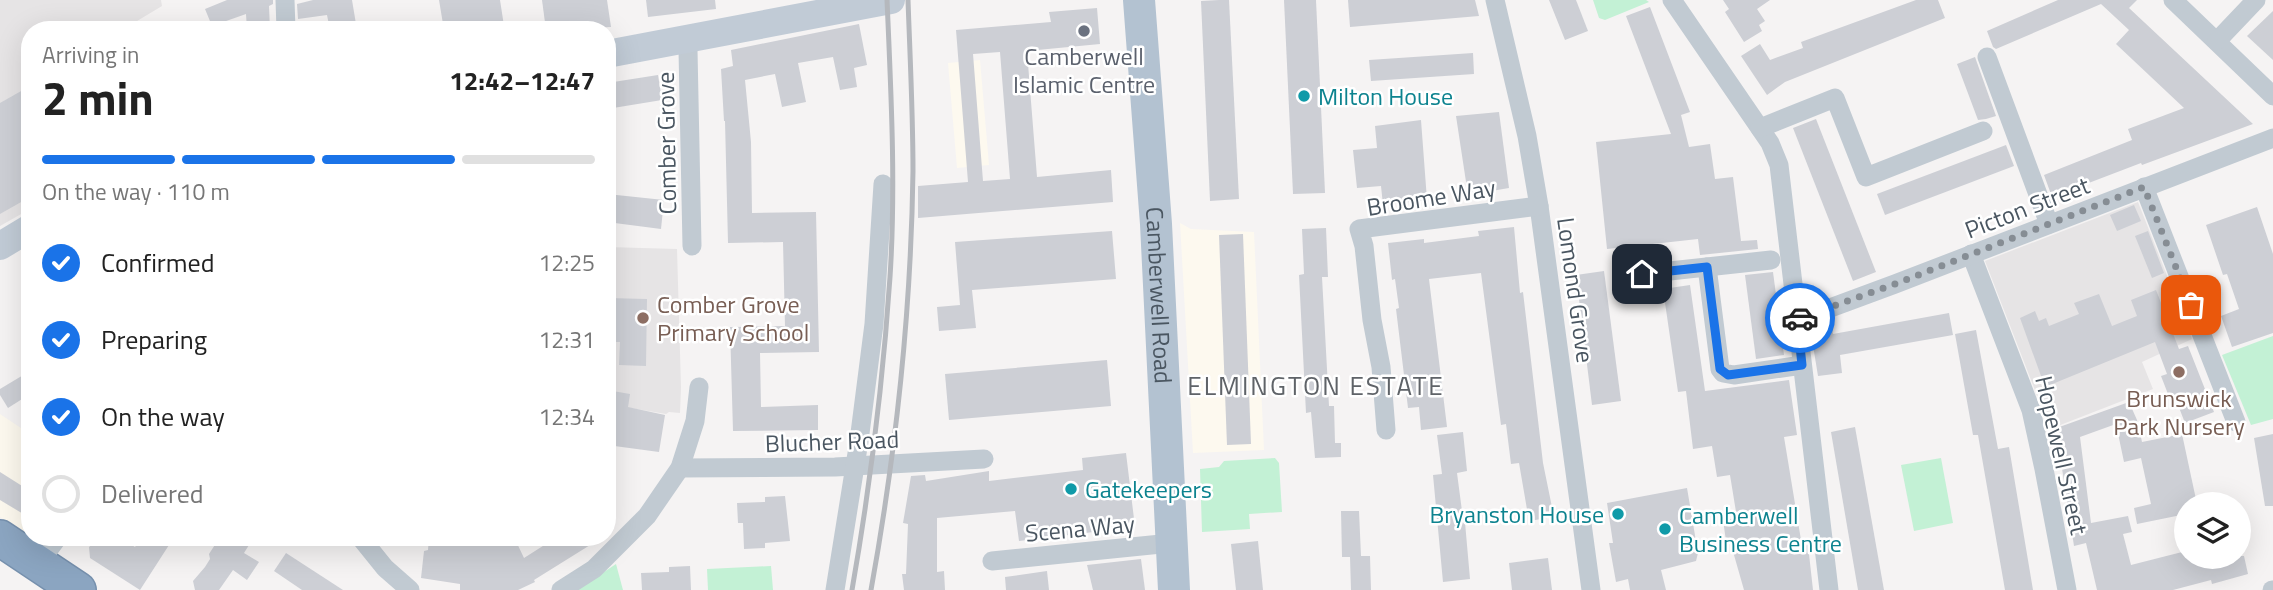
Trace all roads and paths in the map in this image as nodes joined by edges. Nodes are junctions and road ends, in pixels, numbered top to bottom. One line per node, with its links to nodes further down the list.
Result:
1 (285, 0): 9 (street)
2 (891, 0): 8 (street)
3 (1139, 0): 38 (main road, Camberwell Road)
4 (1495, 0): 20 (street, Lomond Grove)
5 (2173, 0): 11 (street)
6 (2256, 0): 11 (street)
7 (1677, 2): 15 (street)
8 (824, 7): 10 (street)
9 (286, 21)
10 (686, 40): 12 (street); 24 (street, Comber Grove)
11 (2217, 41): 14 (street)
12 (616, 52)
13 (1987, 57): 21 (street)
14 (2273, 96)
15 (1760, 128): 16 (street); 29 (street)
16 (1983, 131)
17 (2273, 138): 19 (street, Picton Street)
18 (883, 184): 35 (street)
19 (2144, 187): 21 (street, Picton Street); 32 (street)
20 (1539, 206): 33 (street, Broome Way); 46 (street, Lomond Grove)
21 (2049, 224): 25 (street, Picton Street)
22 (21, 233): 23 (street)
23 (0, 246)
24 (692, 246)
25 (1972, 254): 29 (street, Picton Street); 48 (street, Hopewell Street)
26 (1770, 260): 27 (street)
27 (1707, 267): 28 (street); 30 (street)
28 (1642, 274)
29 (1797, 318): 30 (street)
30 (1802, 365): 47 (street)
31 (699, 387): 36 (street)
32 (2236, 422)
33 (1386, 430)
34 (984, 459): 35 (street, Blucher Road)
35 (854, 466): 36 (street, Blucher Road); 44 (street)
36 (680, 468): 43 (street)
37 (0, 538): 41 (highway)
38 (1171, 544): 40 (street, Scena Way); 45 (main road, Camberwell Road)
39 (367, 546): 42 (street)
40 (992, 561)
41 (58, 572)
42 (410, 590)
43 (561, 590)
44 (835, 590)
45 (1174, 590)
46 (1591, 590)
47 (1829, 590)
48 (2067, 590)

